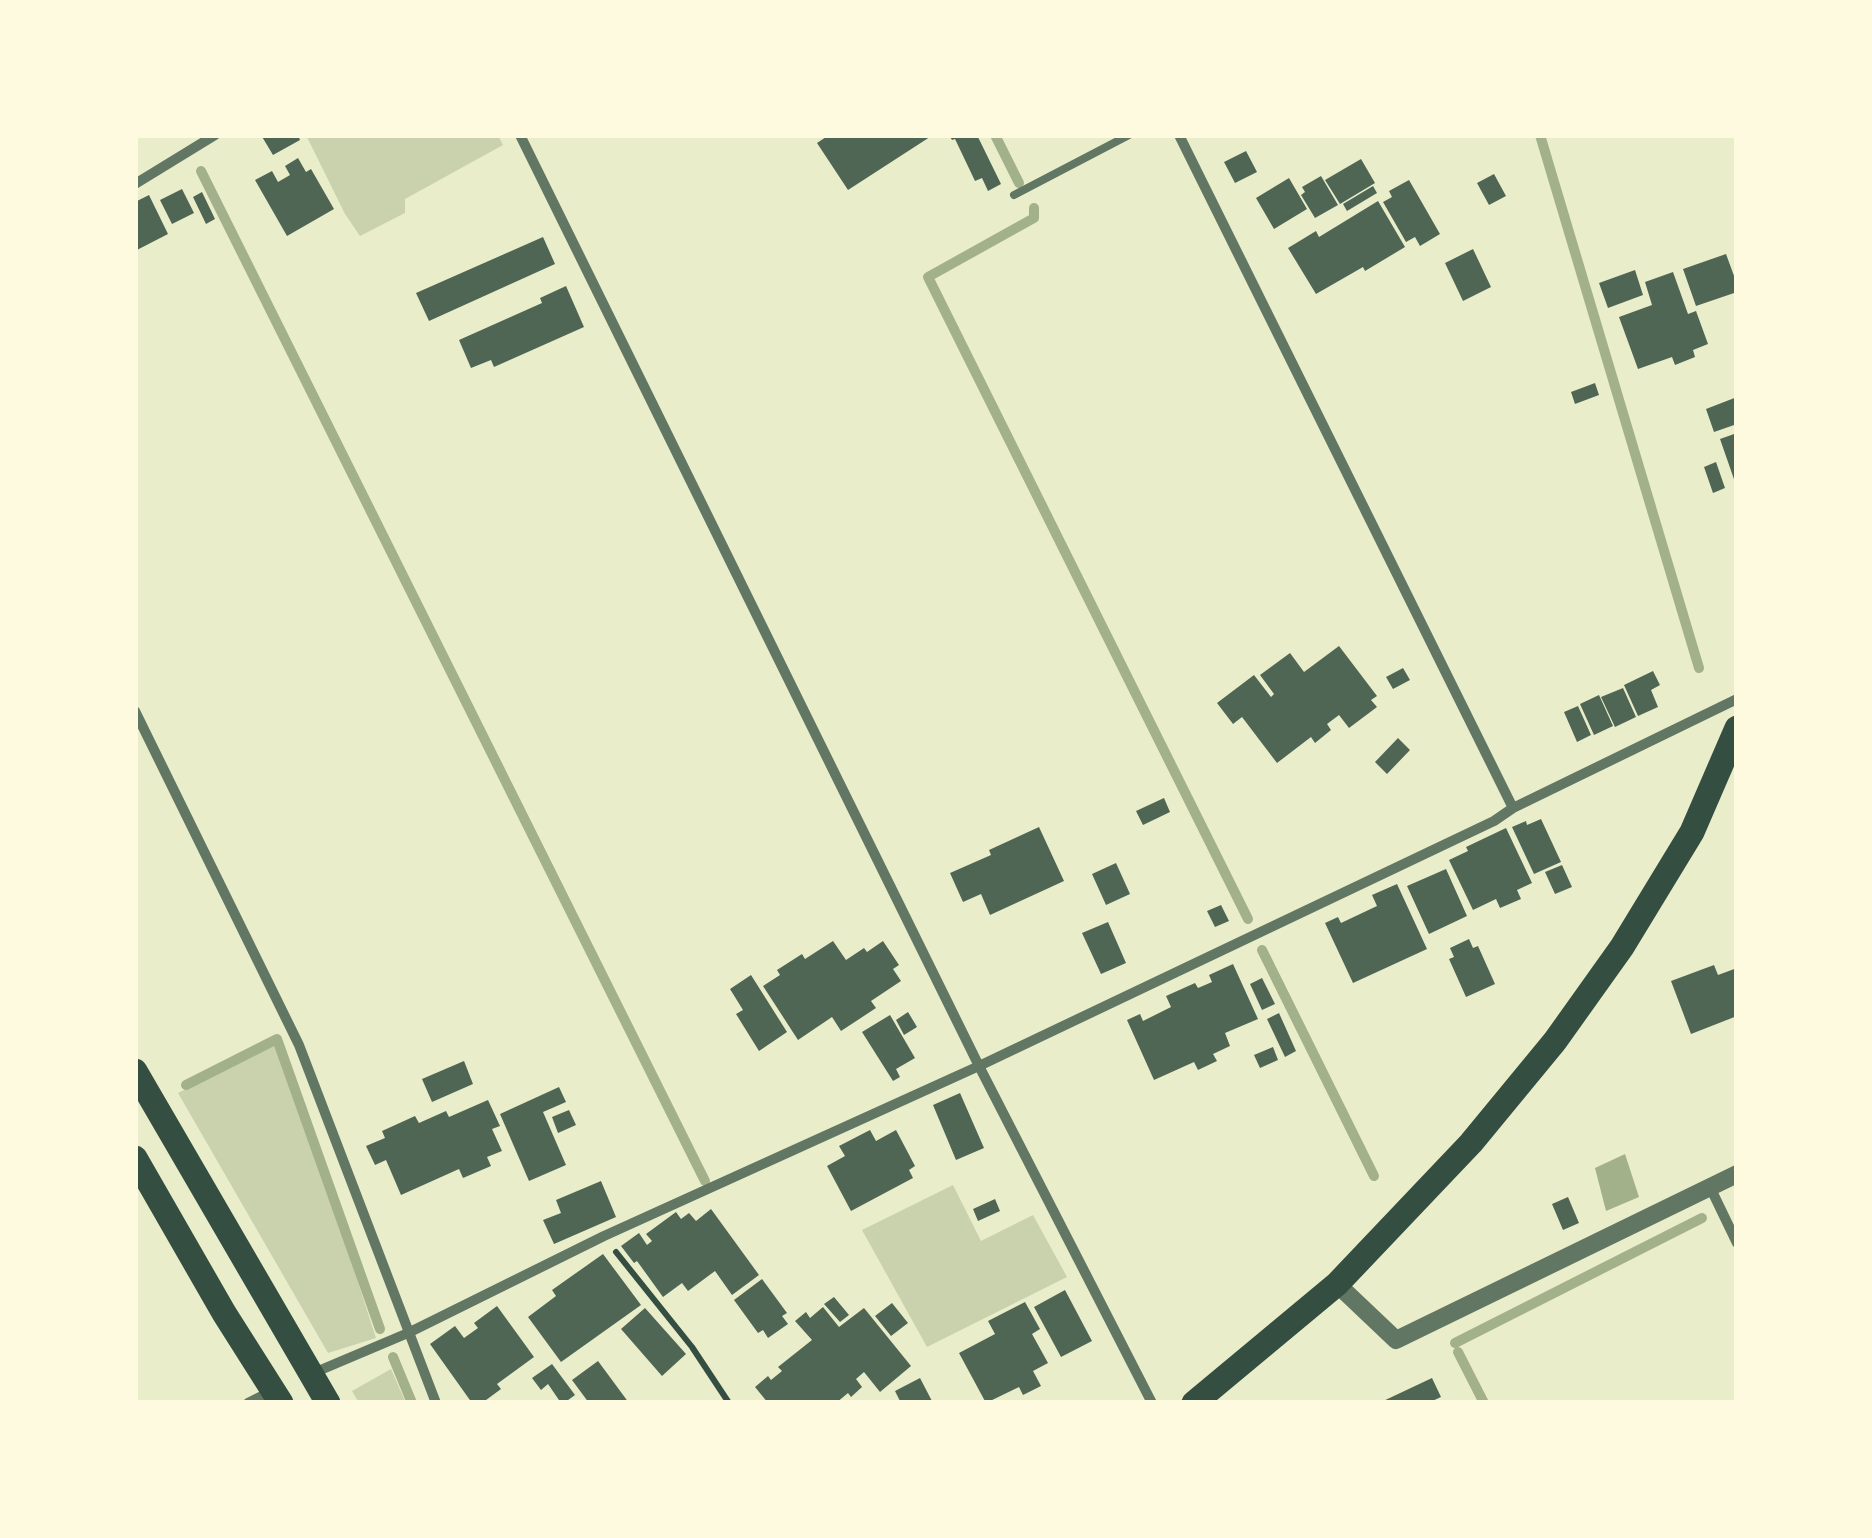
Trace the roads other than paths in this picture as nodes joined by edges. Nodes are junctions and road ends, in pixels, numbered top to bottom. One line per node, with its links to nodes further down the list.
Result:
1 (215, 135): 5 (street)
2 (520, 135): 11 (street)
3 (1129, 135): 6 (lane)
4 (1179, 135): 10 (street)
5 (135, 184)
6 (1014, 195)
7 (1737, 698): 10 (street)
8 (135, 711): 18 (street)
9 (1737, 728): 17 (main road)
10 (1513, 808): 11 (street)
11 (979, 1066): 18 (street); 24 (street)
12 (135, 1072): 19 (main road)
13 (135, 1158): 20 (main road)
14 (1737, 1174): 15 (street)
15 (1710, 1187): 16 (street); 17 (street)
16 (1737, 1243)
17 (1337, 1284): 25 (main road)
18 (408, 1333): 19 (street); 23 (street)
19 (311, 1374): 22 (main road)
20 (277, 1396): 21 (street)
21 (248, 1403)
22 (328, 1403)
23 (436, 1403)
24 (1152, 1403)
25 (1194, 1403)

